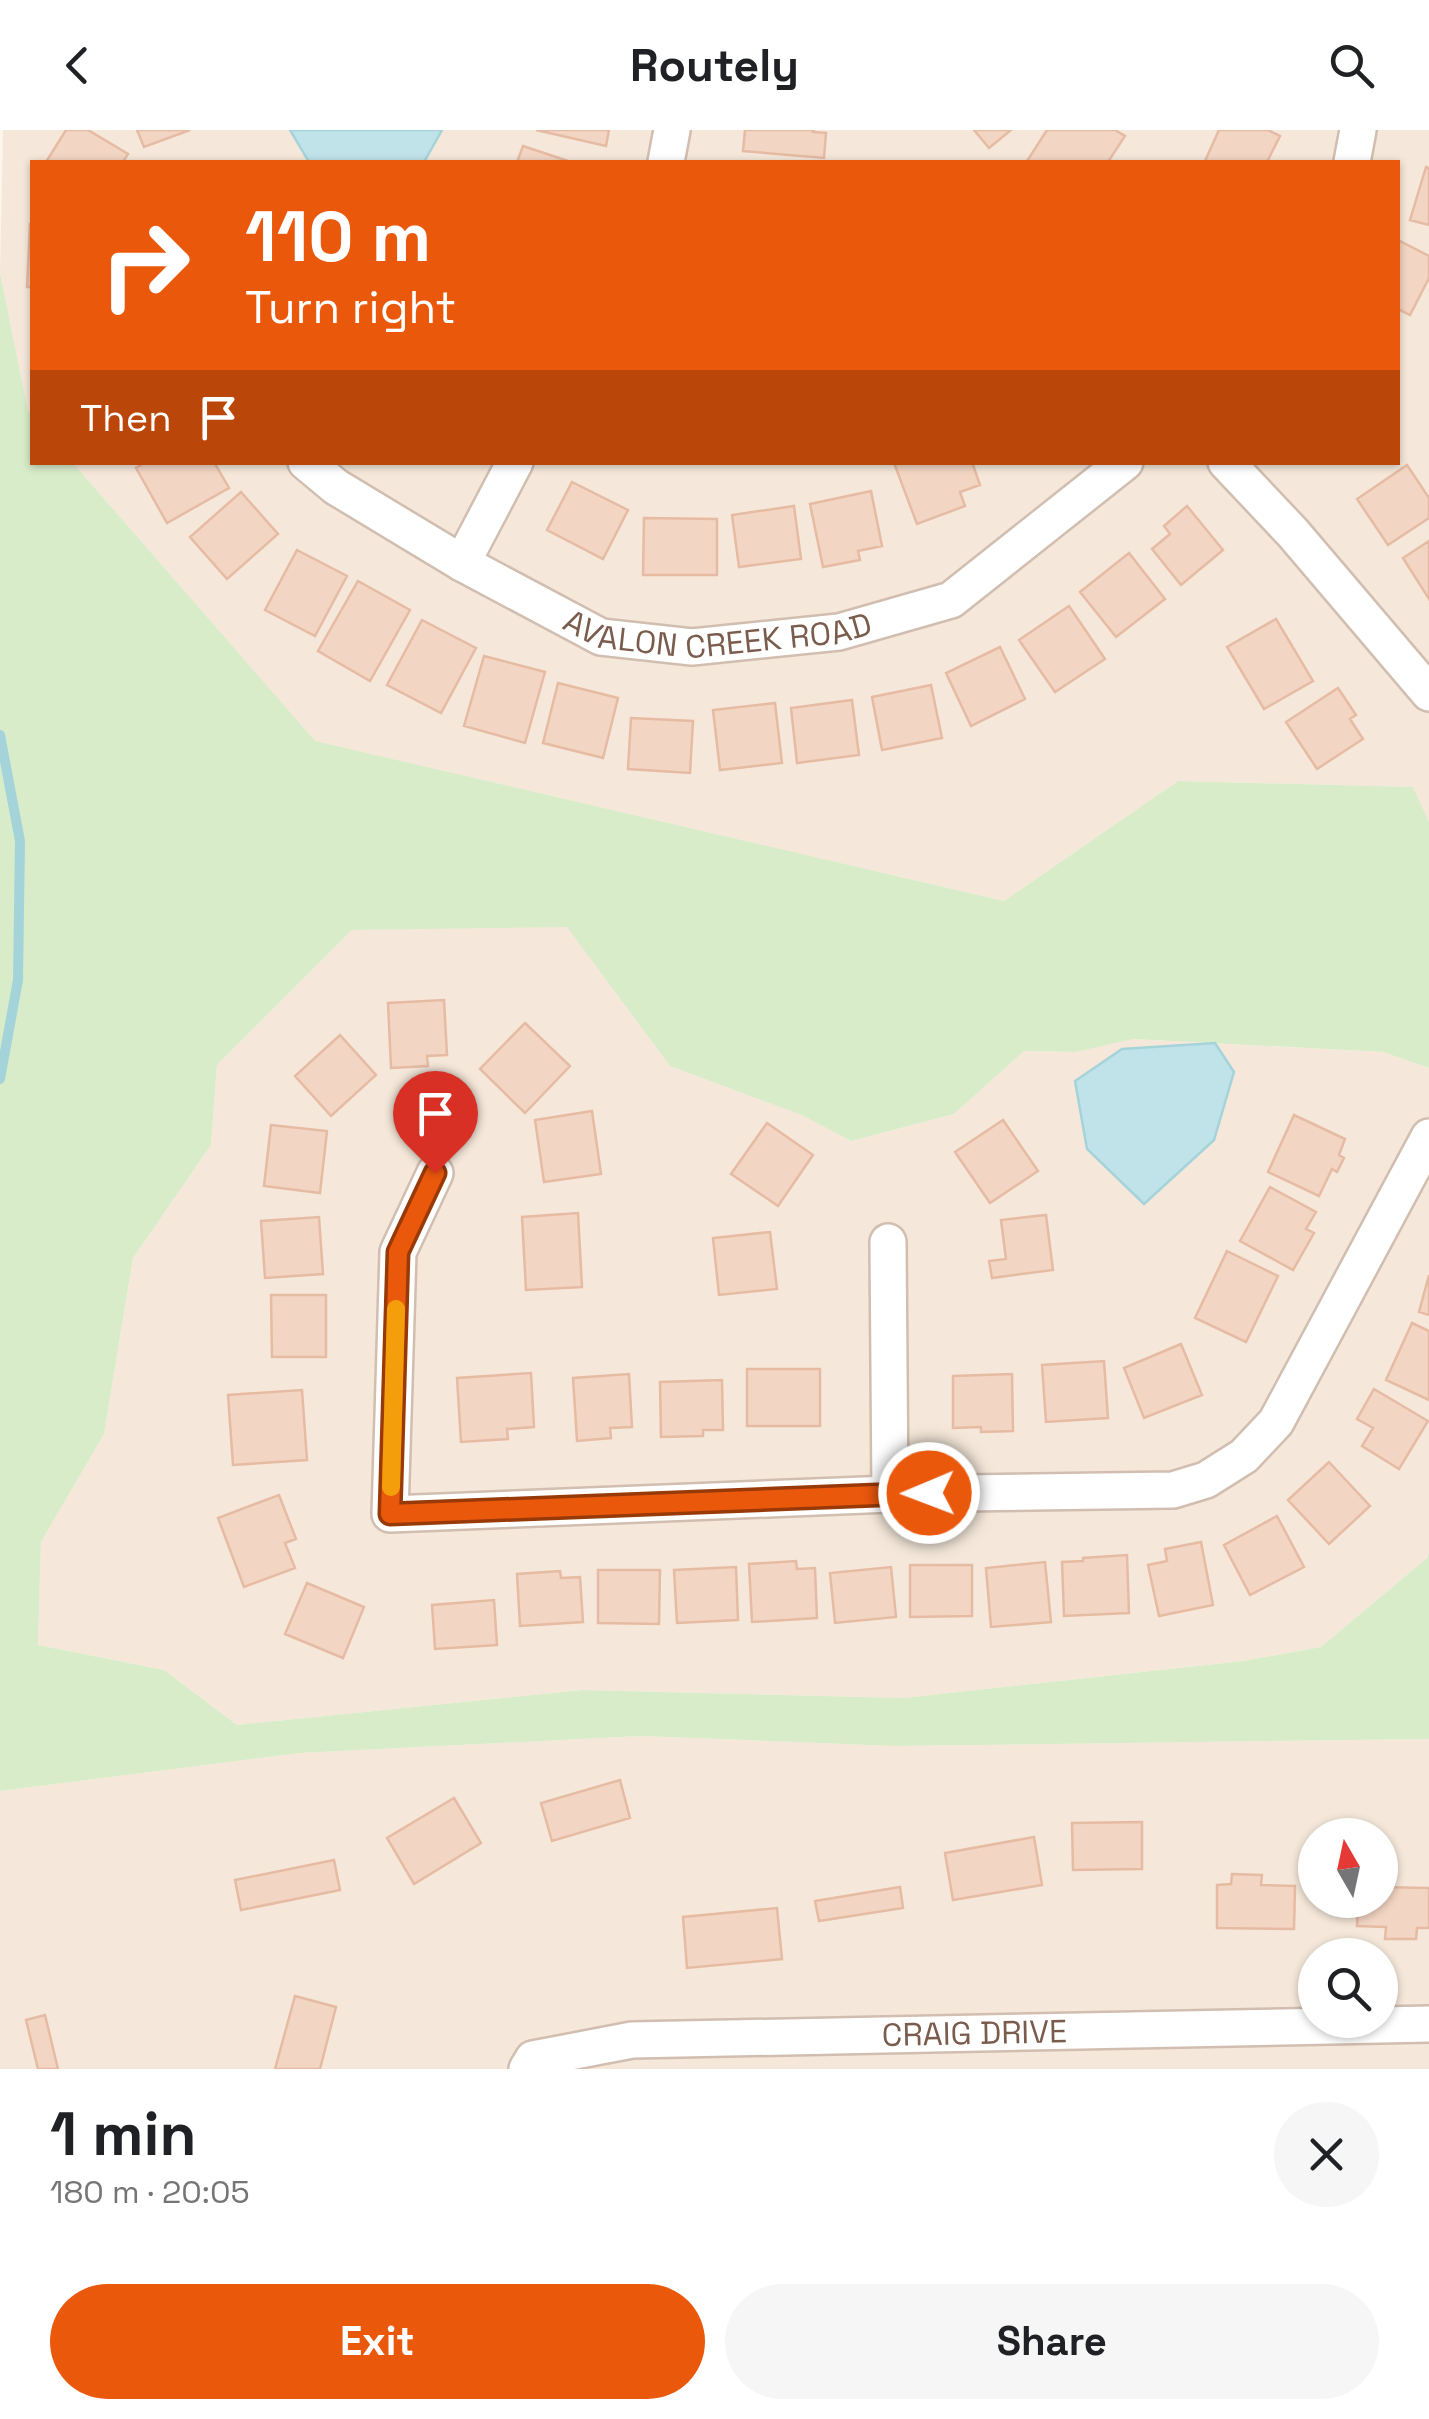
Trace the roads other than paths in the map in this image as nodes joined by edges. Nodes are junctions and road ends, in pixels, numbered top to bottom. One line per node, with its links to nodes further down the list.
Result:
1 (672, 130): 3 (street)
2 (1358, 130): 4 (street)
3 (666, 160)
4 (1352, 160)
5 (310, 465): 9 (street, AVALON CREEK ROAD)
6 (513, 465): 9 (street)
7 (1121, 465): 9 (street, AVALON CREEK ROAD)
8 (1229, 465): 10 (street)
9 (462, 563)
10 (1429, 693)
11 (1429, 1137): 14 (street)
12 (435, 1173): 14 (street)
13 (888, 1242): 14 (street)
14 (890, 1494)
15 (1429, 2024): 16 (street, CRAIG DRIVE)
16 (527, 2069)

